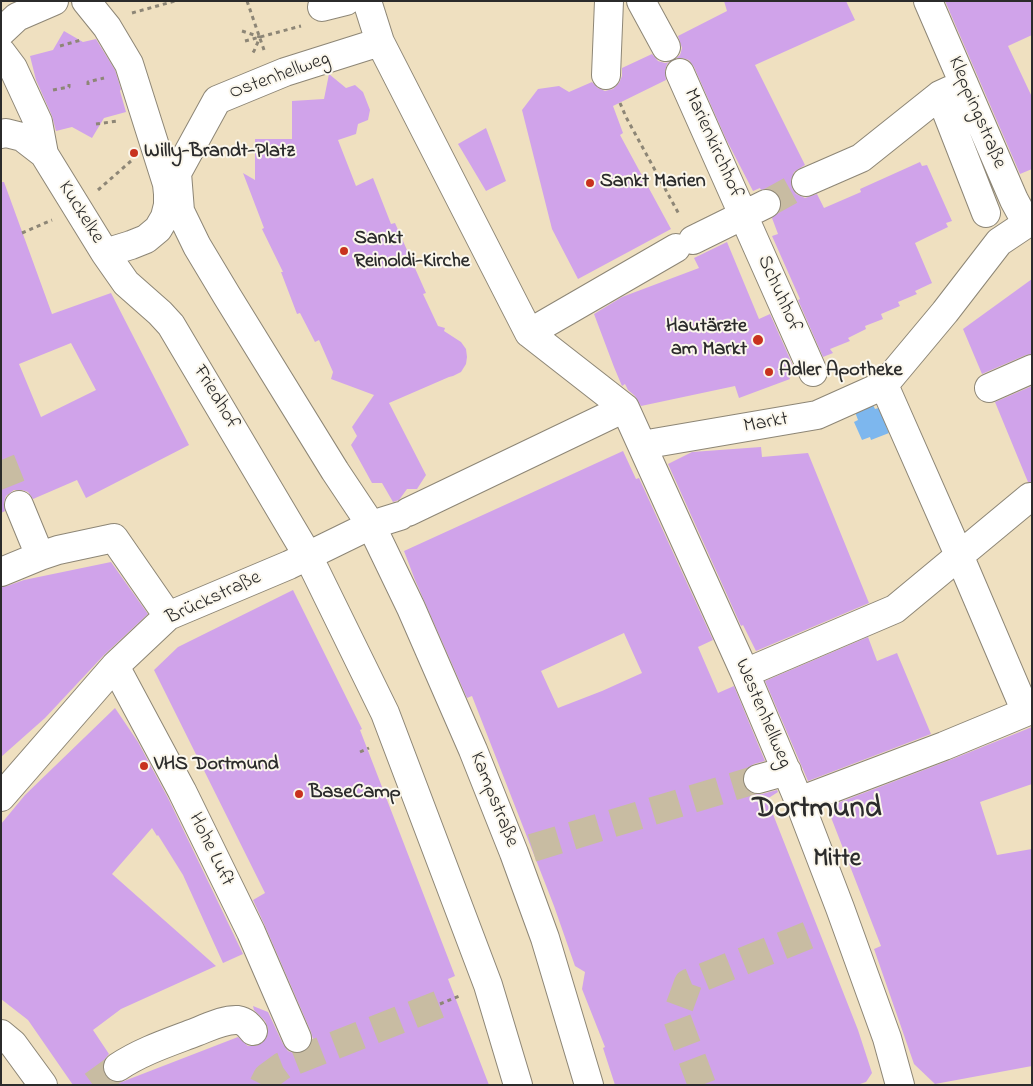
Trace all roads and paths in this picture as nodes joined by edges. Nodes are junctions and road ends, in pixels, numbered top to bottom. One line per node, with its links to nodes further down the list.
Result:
1 (54, 1): 9 (street)
2 (86, 1): 37 (street)
3 (247, 1): 11 (path)
4 (367, 1): 14 (street)
5 (609, 1): 22 (street)
6 (641, 1): 16 (street)
7 (928, 1): 26 (street, Kleppingstraße)
8 (325, 11): 11 (path)
9 (9, 24)
10 (242, 31): 11 (path)
11 (260, 37): 13 (path); 18 (path); 25 (path)
12 (85, 39): 15 (path)
13 (245, 41)
14 (380, 42): 25 (street, Ostenhellweg); 44 (street)
15 (60, 46)
16 (666, 47)
17 (248, 50): 18 (path)
18 (254, 51): 20 (path)
19 (1, 52): 34 (street)
20 (250, 56)
21 (680, 73): 39 (street, Marienkirchhof)
22 (606, 75)
23 (1, 76): 32 (street, Kuckelke)
24 (107, 77): 27 (path)
25 (273, 78): 37 (street, Ostenhellweg)
26 (964, 84): 28 (street); 33 (street, Kleppingstraße)
27 (88, 85)
28 (940, 95): 33 (street); 36 (street)
29 (620, 103): 42 (path)
30 (96, 124): 31 (path)
31 (121, 128)
32 (4, 134): 34 (street, Kuckelke)
33 (976, 142): 40 (street, Kleppingstraße); 41 (street)
34 (44, 154): 38 (street, Kuckelke)
35 (135, 157): 38 (path)
36 (806, 182)
37 (174, 193): 43 (street, Kuckelke); 53 (street, Ostenhellweg)
38 (78, 208): 43 (street, Kuckelke)
39 (755, 210): 42 (street, Marienkirchhof); 46 (street, Schuhhof)
40 (1029, 222): 41 (street, Markt)
41 (999, 242): 47 (street, Markt)
42 (685, 244): 44 (street)
43 (105, 253): 56 (street, Friedhof)
44 (529, 332): 49 (street)
45 (1032, 369): 48 (street)
46 (813, 372)
47 (884, 385): 50 (street, Markt); 54 (street)
48 (989, 388)
49 (625, 408): 50 (street, Westenhellweg); 53 (street, Brückstraße)
50 (642, 445): 60 (street, Westenhellweg)
51 (1030, 497): 54 (street)
52 (20, 505): 55 (street)
53 (371, 525): 56 (street, Brückstraße); 72 (street, Kampstraße)
54 (959, 555): 60 (street); 61 (street)
55 (40, 556): 57 (street); 58 (street)
56 (308, 556): 58 (street, Brückstraße); 71 (street)
57 (1, 572)
58 (168, 616): 59 (street, Brückstraße)
59 (115, 666): 64 (street, Brückstraße); 68 (street, Hohe Luft)
60 (746, 673): 62 (street, Westenhellweg)
61 (1029, 711): 65 (street)
62 (787, 771): 63 (street); 65 (street, Westenhellweg)
63 (758, 780)
64 (1, 797)
65 (799, 802): 73 (street, Westenhellweg)
66 (253, 1031): 69 (street)
67 (1, 1034): 70 (street)
68 (297, 1038)
69 (118, 1067)
70 (38, 1083)
71 (518, 1085)
72 (589, 1085)
73 (900, 1085)

